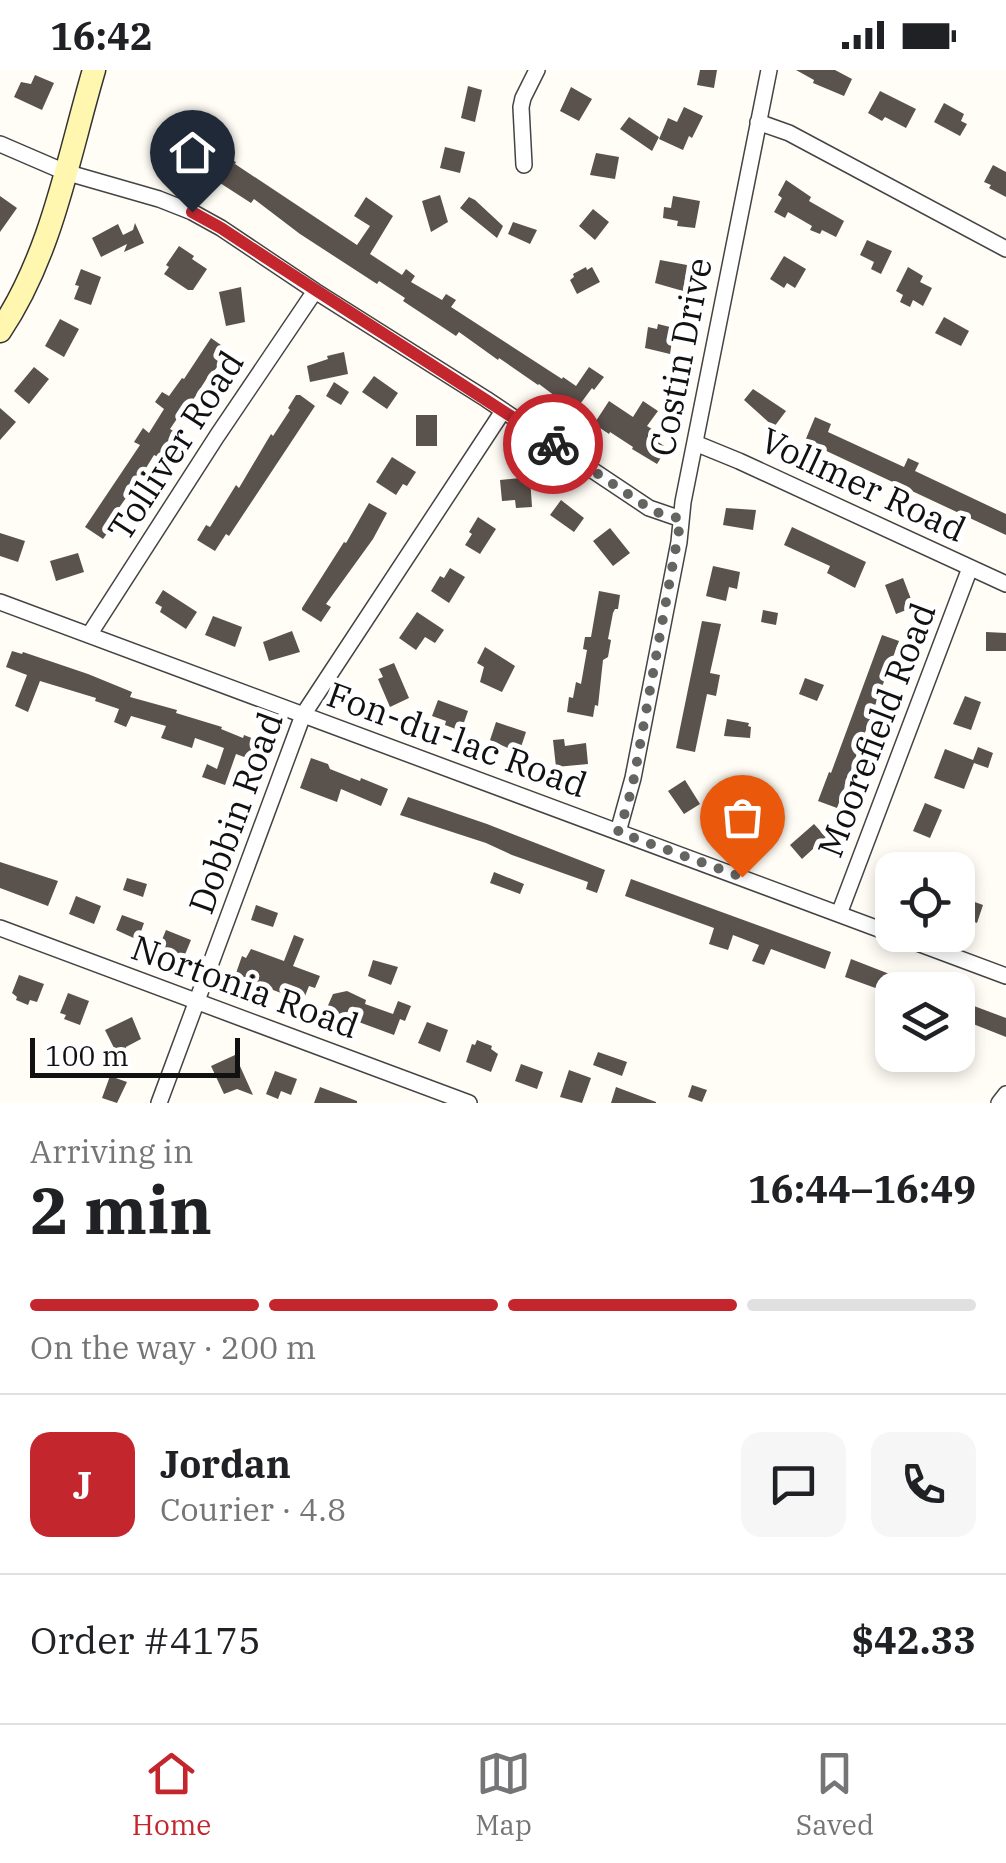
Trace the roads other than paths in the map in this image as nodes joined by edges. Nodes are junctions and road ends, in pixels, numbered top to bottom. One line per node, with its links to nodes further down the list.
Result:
1 (94, 70): 7 (street)
2 (537, 70): 6 (street)
3 (768, 70): 4 (street, Costin Drive)
4 (758, 122): 8 (street); 12 (street, Costin Drive)
5 (0, 144): 7 (street)
6 (524, 164)
7 (65, 172): 9 (street); 10 (street)
8 (1006, 249)
9 (316, 291): 11 (street); 17 (street, Tolliver Road)
10 (0, 331)
11 (503, 411): 13 (street); 18 (street, Dobbin Road)
12 (695, 443): 13 (street, Costin Drive); 14 (street, Vollmer Road)
13 (681, 519): 19 (street, Costin Drive)
14 (970, 568): 15 (street, Vollmer Road); 20 (street, Moorefield Road)
15 (1006, 584)
16 (0, 602): 17 (street, Fon-du-lac Road)
17 (89, 635): 18 (street, Fon-du-lac Road)
18 (303, 714): 19 (street, Fon-du-lac Road); 25 (street, Dobbin Road)
19 (618, 832): 20 (street, Fon-du-lac Road)
20 (839, 914): 21 (street, Fon-du-lac Road)
21 (875, 927)
22 (0, 928): 25 (street, Nortonia Road)
23 (942, 952): 24 (street, Fon-du-lac Road)
24 (1006, 976)
25 (198, 1002): 27 (street, Nortonia Road); 28 (street, Dobbin Road)
26 (1006, 1094): 30 (street)
27 (434, 1097): 29 (street, Nortonia Road)
28 (159, 1103)
29 (469, 1103)
30 (999, 1103)

